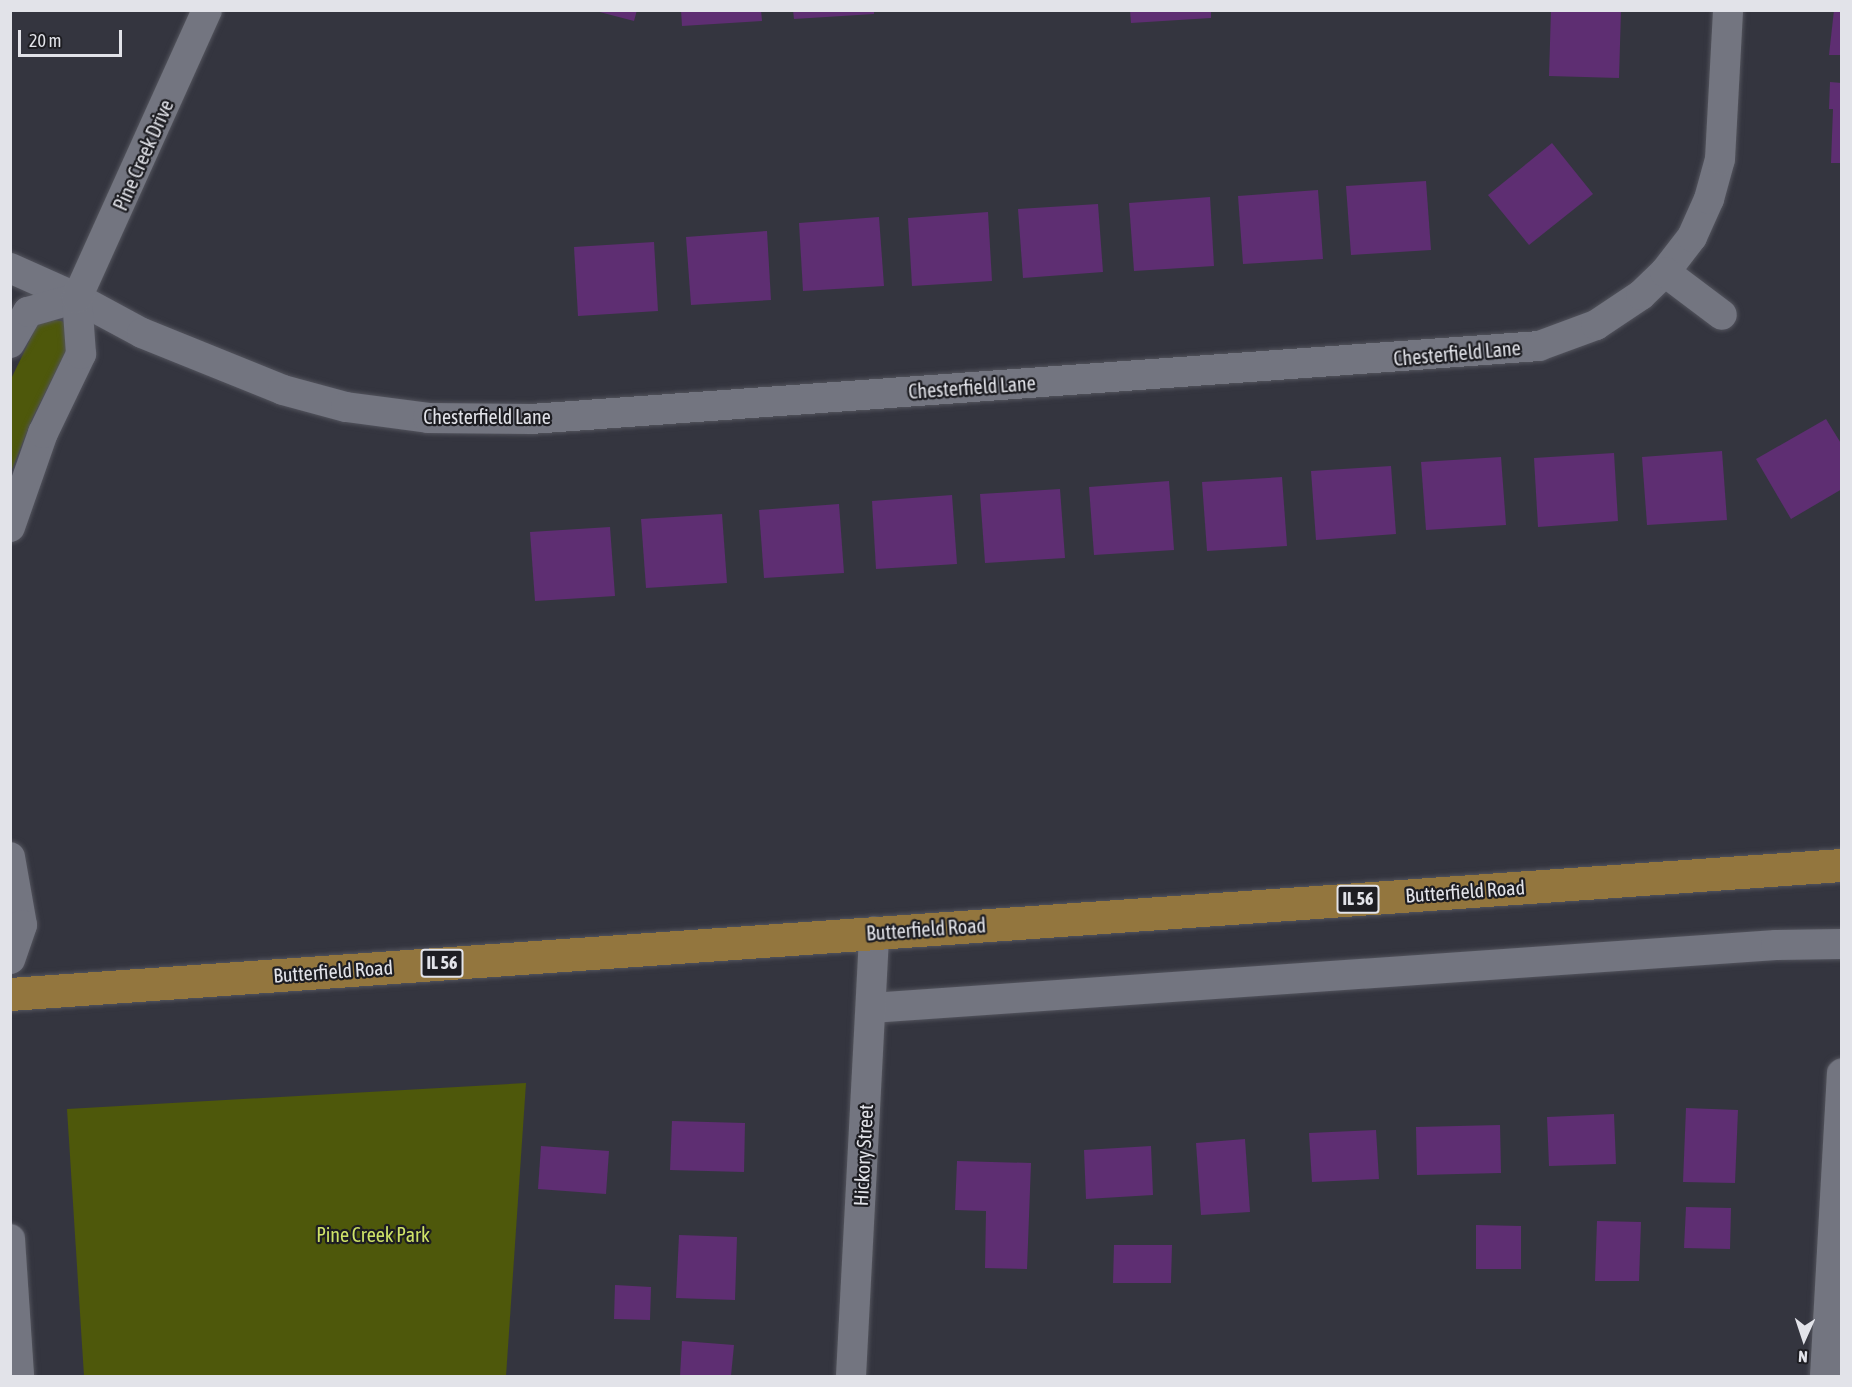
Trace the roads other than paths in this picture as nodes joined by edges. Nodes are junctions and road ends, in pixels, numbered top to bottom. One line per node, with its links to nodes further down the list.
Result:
1 (207, 10): 5 (street, Pine Creek Drive)
2 (1728, 10): 4 (street, Chesterfield Lane)
3 (10, 268): 5 (street, Chesterfield Lane)
4 (1665, 272): 5 (street, Chesterfield Lane); 6 (street)
5 (78, 298): 7 (street); 8 (street, Pine Creek Drive)
6 (1722, 315)
7 (10, 343)
8 (10, 527)
9 (10, 857): 13 (street)
10 (1842, 865): 11 (main road, Butterfield Road / IL 56)
11 (874, 933): 14 (main road, Butterfield Road / IL 56); 15 (street, Hickory Street)
12 (1842, 944): 15 (street)
13 (10, 959)
14 (10, 994)
15 (871, 1008): 19 (street, Hickory Street)
16 (1842, 1073): 20 (street)
17 (10, 1239): 18 (street)
18 (19, 1377)
19 (851, 1377)
20 (1825, 1377)

